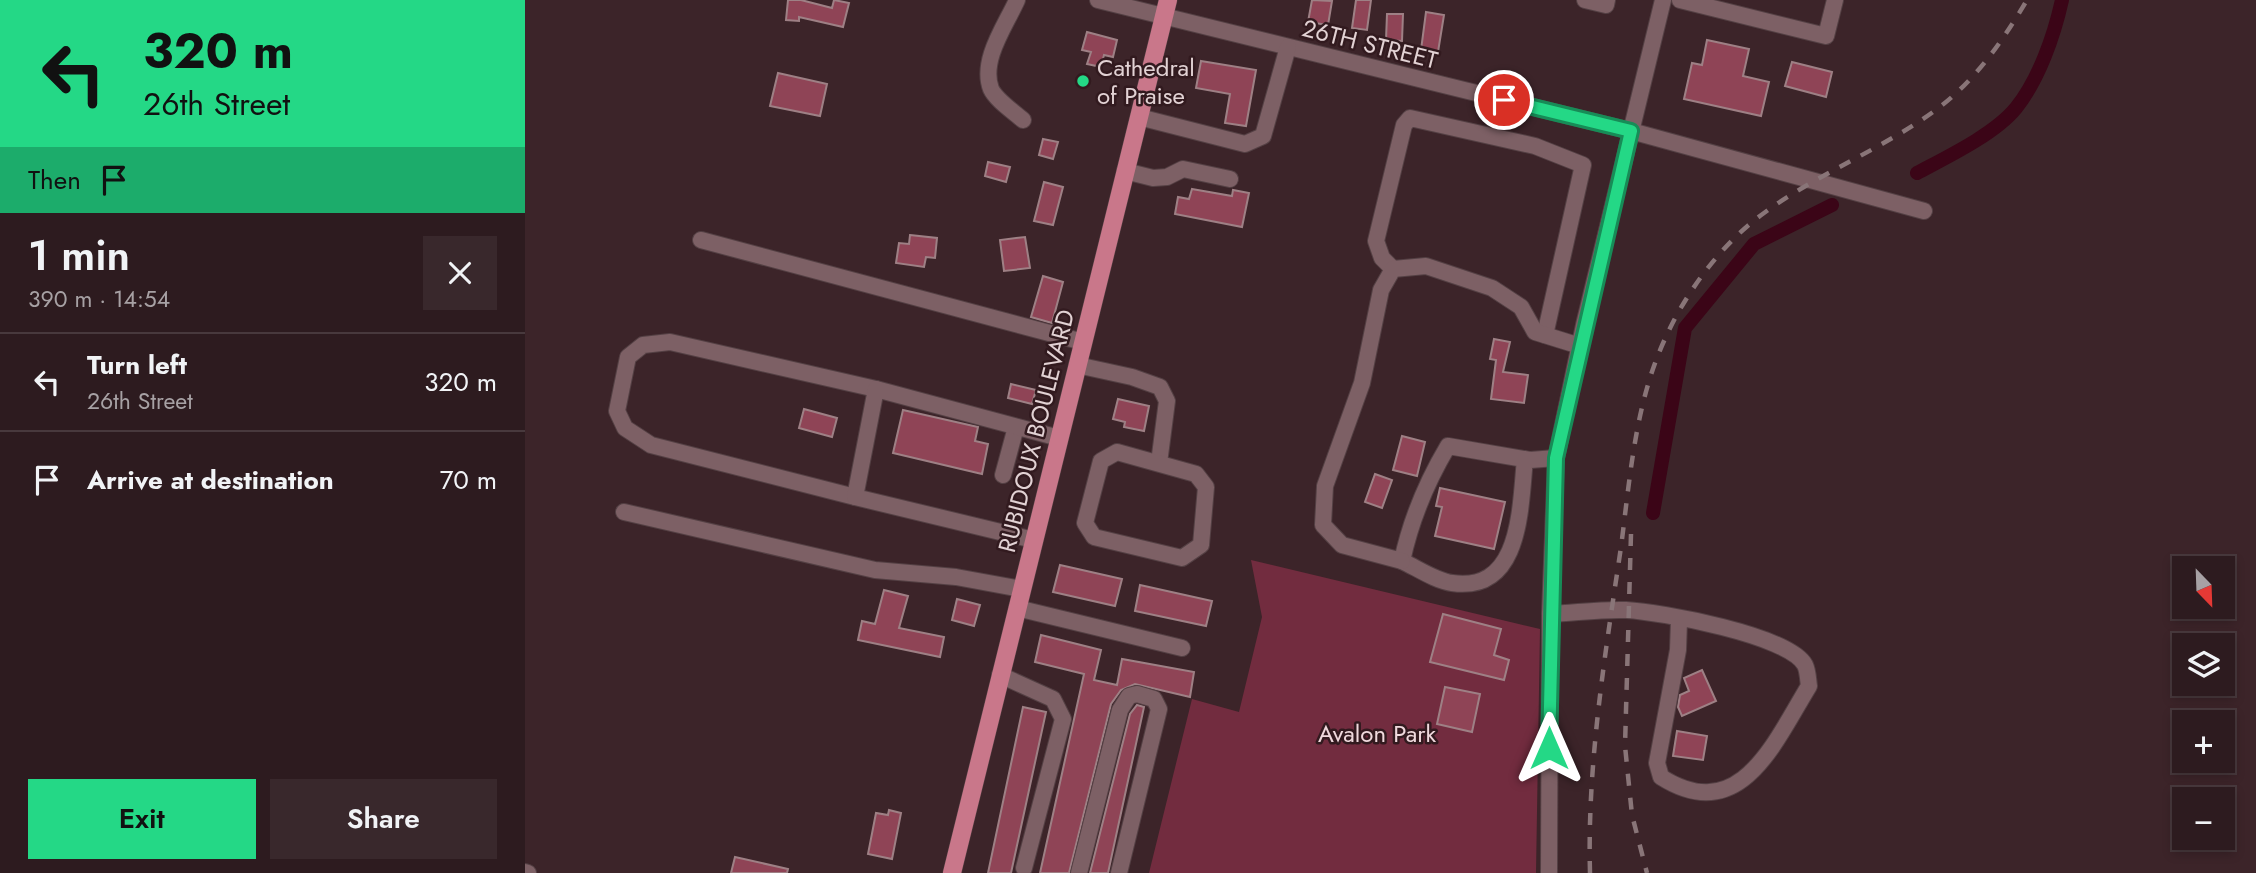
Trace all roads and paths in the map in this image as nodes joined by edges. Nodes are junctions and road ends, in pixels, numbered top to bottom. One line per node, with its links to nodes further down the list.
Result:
1 (1017, 0): 11 (street)
2 (1098, 0): 8 (street, 26TH STREET)
3 (1585, 0): 4 (street)
4 (1607, 0)
5 (1663, 0): 12 (street)
6 (1680, 0): 7 (street)
7 (1835, 0)
8 (1166, 8): 9 (street, 26TH STREET); 10 (main road, RUBIDOUX BOULEVARD)
9 (1289, 47): 10 (street); 12 (street, 26TH STREET)
10 (1139, 117): 13 (main road, RUBIDOUX BOULEVARD)
11 (1023, 120)
12 (1631, 131): 15 (street, 26TH STREET); 20 (street)
13 (1125, 171): 14 (street); 19 (main road, RUBIDOUX BOULEVARD)
14 (1230, 180)
15 (1924, 211)
16 (701, 240): 19 (street)
17 (1393, 269): 18 (street); 18 (street); 32 (street)
18 (1545, 335): 20 (street)
19 (1083, 342): 21 (main road, RUBIDOUX BOULEVARD)
20 (1580, 346): 25 (street)
21 (1077, 365): 24 (main road, RUBIDOUX BOULEVARD); 27 (street)
22 (876, 390): 23 (street); 29 (street); 29 (street)
23 (1016, 427): 24 (street); 28 (street)
24 (1059, 438): 31 (main road, RUBIDOUX BOULEVARD)
25 (1556, 458): 26 (street); 35 (street)
26 (1525, 459): 32 (street); 32 (street)
27 (1159, 463): 27 (street)
28 (1003, 475)
29 (855, 497): 31 (street)
30 (624, 512): 33 (street)
31 (1034, 540): 33 (main road, RUBIDOUX BOULEVARD)
32 (1402, 561)
33 (1021, 589): 34 (main road, RUBIDOUX BOULEVARD)
34 (1017, 608): 37 (street); 38 (main road, RUBIDOUX BOULEVARD)
35 (1550, 614): 36 (street); 43 (street)
36 (1679, 620): 36 (street)
37 (1182, 648)
38 (1000, 675): 39 (street); 40 (main road, RUBIDOUX BOULEVARD)
39 (1024, 868)
40 (952, 873)
41 (1079, 873): 42 (street)
42 (1119, 873)
43 (1549, 873)

